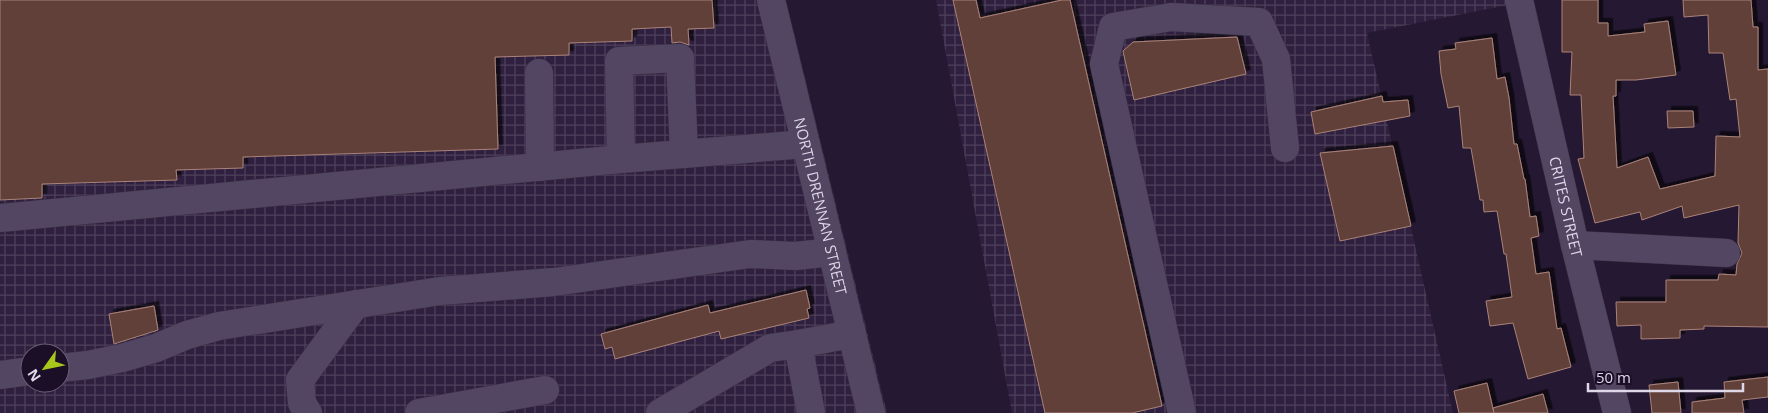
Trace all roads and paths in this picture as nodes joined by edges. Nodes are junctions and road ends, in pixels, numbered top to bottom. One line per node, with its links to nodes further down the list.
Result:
1 (771, 0): 4 (street, NORTH DRENNAN STREET)
2 (1519, 0): 10 (street, CRITES STREET)
3 (539, 73): 8 (street)
4 (806, 144): 6 (street); 11 (street, NORTH DRENNAN STREET)
5 (1285, 148): 25 (street)
6 (684, 154): 7 (street); 7 (street)
7 (620, 159): 8 (street)
8 (540, 167): 9 (street)
9 (0, 218)
10 (1575, 246): 12 (street); 26 (street, CRITES STREET)
11 (832, 252): 13 (street); 14 (street, NORTH DRENNAN STREET)
12 (1726, 253)
13 (356, 304): 16 (street); 20 (street)
14 (852, 334): 15 (street); 24 (street, NORTH DRENNAN STREET)
15 (798, 344): 22 (street); 23 (street)
16 (70, 367)
17 (20, 372): 18 (street)
18 (0, 375)
19 (545, 390): 21 (street)
20 (308, 413)
21 (419, 413)
22 (660, 413)
23 (811, 413)
24 (871, 413)
25 (1182, 413)
26 (1617, 413)

